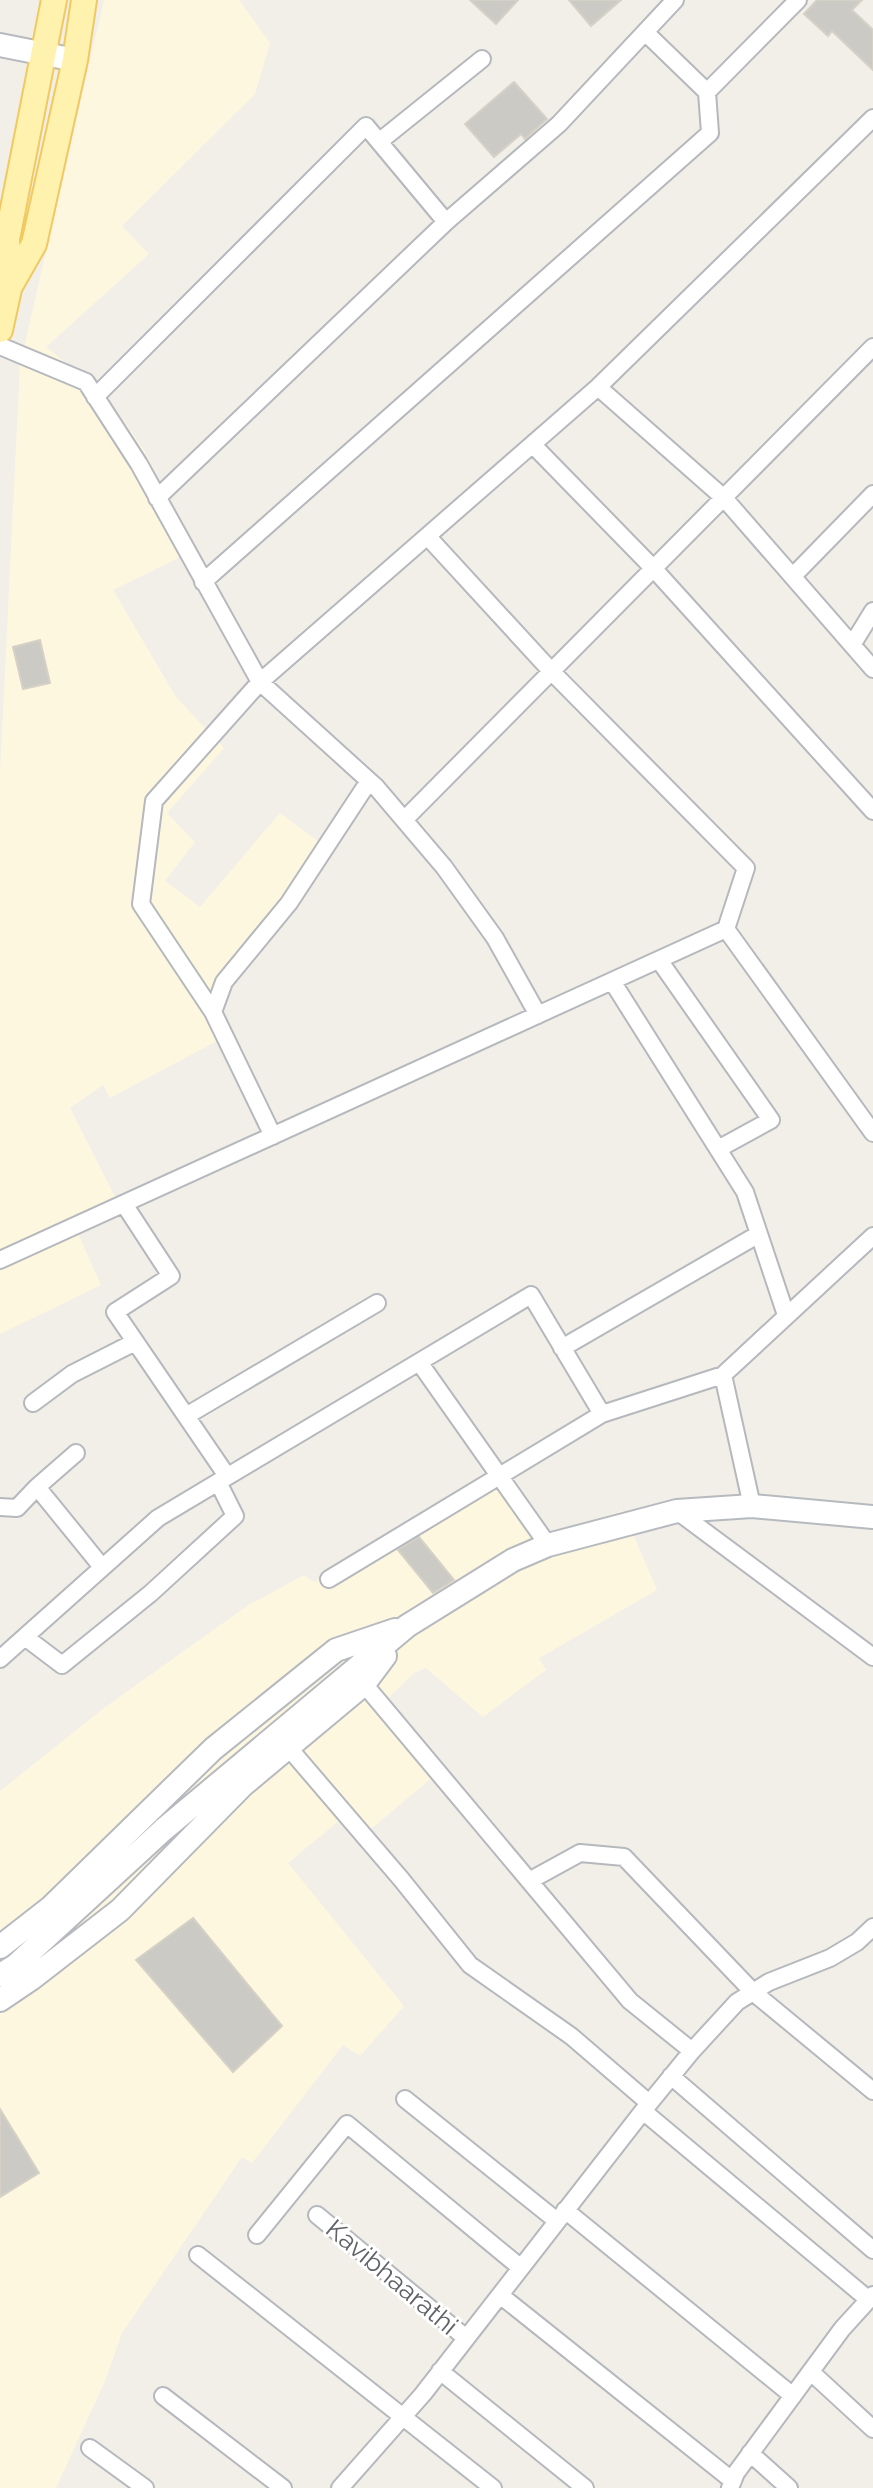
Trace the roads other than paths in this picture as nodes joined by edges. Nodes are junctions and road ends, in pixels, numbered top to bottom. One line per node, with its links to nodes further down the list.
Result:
1 (54, 0): 7 (main road)
2 (84, 0): 9 (main road)
3 (675, 0): 5 (street)
4 (798, 0): 10 (street)
5 (645, 32): 10 (street); 13 (street)
6 (0, 45): 7 (street)
7 (43, 55): 9 (street); 14 (main road)
8 (482, 59): 12 (street)
9 (75, 60): 14 (main road)
10 (707, 92): 27 (street)
11 (873, 118): 18 (street)
12 (380, 141): 13 (street); 19 (street)
13 (446, 222): 22 (street)
14 (9, 289): 15 (main road)
15 (0, 330)
16 (0, 346): 19 (street)
17 (873, 347): 23 (street)
18 (598, 387): 20 (street); 23 (street)
19 (95, 397): 22 (street)
20 (533, 445): 24 (street); 25 (street)
21 (873, 494): 26 (street)
22 (157, 498): 27 (street)
23 (724, 498): 25 (street); 26 (street)
24 (428, 537): 31 (street); 32 (street)
25 (654, 569): 31 (street); 34 (street)
26 (793, 576): 29 (street)
27 (203, 582): 32 (street)
28 (873, 611): 29 (street)
29 (852, 645): 30 (street)
30 (873, 669)
31 (552, 672): 35 (street); 36 (street)
32 (260, 682): 33 (street); 39 (street)
33 (369, 781): 35 (street); 39 (street)
34 (873, 811)
35 (404, 820): 40 (street)
36 (726, 929): 37 (street); 41 (street)
37 (659, 960): 38 (street); 43 (street)
38 (612, 981): 40 (street); 43 (street)
39 (213, 1012): 42 (street)
40 (538, 1015): 42 (street)
41 (873, 1133)
42 (273, 1136): 44 (street)
43 (718, 1149): 45 (street)
44 (124, 1204): 47 (street); 50 (street)
45 (759, 1234): 49 (street); 51 (street)
46 (873, 1236): 49 (street)
47 (0, 1260)
48 (377, 1303): 56 (street)
49 (786, 1315): 53 (street)
50 (135, 1342): 54 (street); 56 (street)
51 (562, 1348): 52 (street); 55 (street)
52 (419, 1362): 58 (street); 59 (street)
53 (723, 1375): 55 (street); 61 (street)
54 (33, 1403)
55 (602, 1414): 58 (street)
56 (186, 1416): 59 (street)
57 (76, 1453): 60 (street)
58 (498, 1477): 65 (street); 67 (street)
59 (222, 1479): 66 (street); 69 (street)
60 (37, 1487): 62 (street); 66 (street)
61 (752, 1506): 63 (street); 64 (street)
62 (0, 1507)
63 (677, 1511): 65 (street); 70 (street)
64 (873, 1517)
65 (548, 1545): 68 (street)
66 (102, 1567): 69 (street)
67 (329, 1579)
68 (407, 1626): 72 (street); 76 (street); 77 (street)
69 (25, 1637): 71 (street)
70 (873, 1657)
71 (0, 1659)
72 (364, 1684): 73 (street); 74 (street)
73 (288, 1747): 79 (street); 84 (street)
74 (529, 1881): 78 (street); 80 (street)
75 (873, 1927): 78 (street)
76 (0, 1947)
77 (0, 1975)
78 (753, 1992): 80 (street); 82 (street)
79 (0, 2000)
80 (692, 2051): 81 (street)
81 (671, 2076): 84 (street); 88 (street)
82 (873, 2091)
83 (405, 2099): 86 (street)
84 (646, 2107): 86 (street); 92 (street)
85 (317, 2215): 93 (street, Kavibhaarathi)
86 (561, 2215): 90 (street); 97 (street)
87 (257, 2235): 90 (street)
88 (873, 2250)
89 (198, 2255): 98 (street)
90 (521, 2268): 91 (street)
91 (500, 2295): 93 (street); 103 (street)
92 (869, 2306): 95 (street)
93 (466, 2338): 94 (street)
94 (440, 2371): 98 (street); 108 (street)
95 (811, 2372): 97 (street); 99 (street)
96 (163, 2396): 105 (street)
97 (793, 2396): 101 (street)
98 (403, 2417): 106 (street); 107 (street)
99 (873, 2429)
100 (90, 2448): 104 (street)
101 (750, 2453): 102 (street); 103 (street)
102 (771, 2472): 103 (street); 109 (street)
103 (733, 2481)
104 (145, 2488)
105 (283, 2488)
106 (340, 2488)
107 (493, 2488)
108 (585, 2488)
109 (789, 2488)

